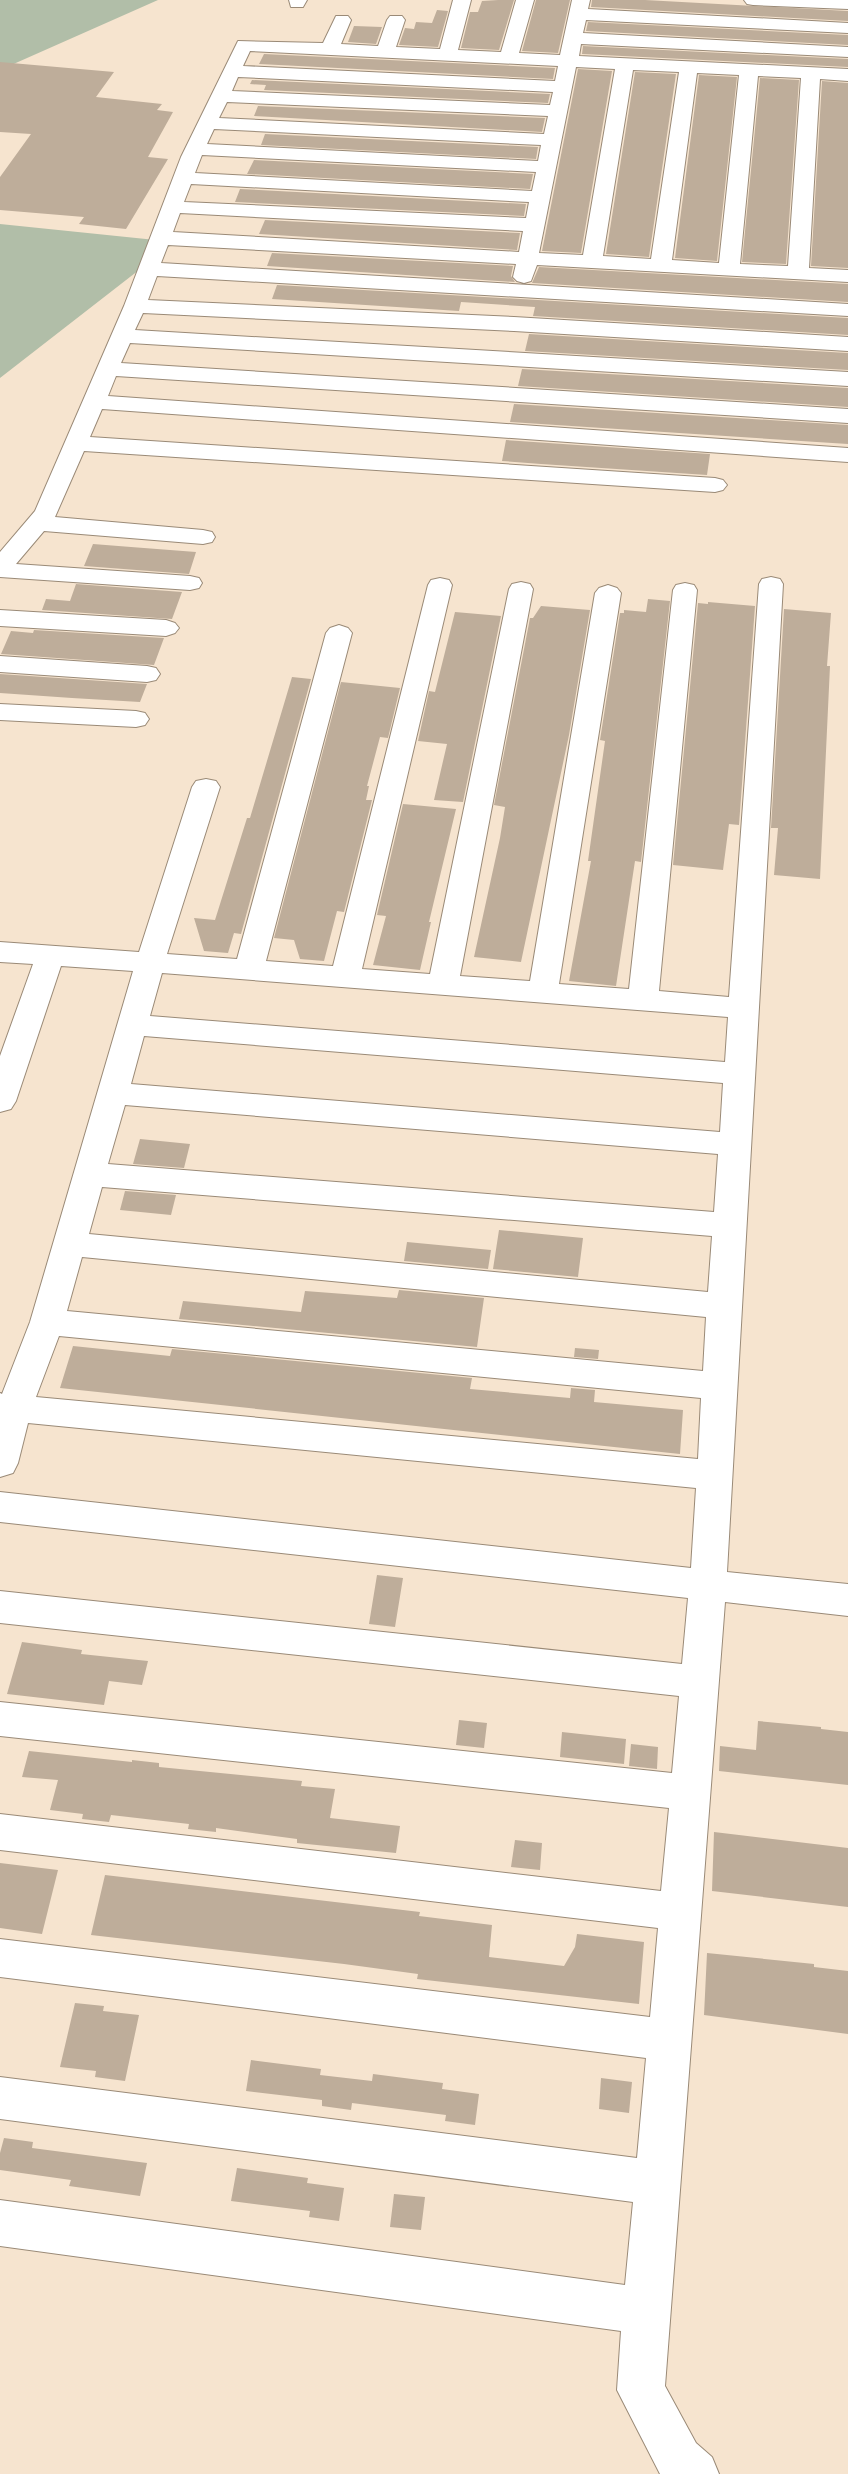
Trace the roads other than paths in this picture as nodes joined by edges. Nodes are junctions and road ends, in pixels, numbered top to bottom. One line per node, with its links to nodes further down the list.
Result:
1 (462, 0): 13 (street)
2 (525, 0): 14 (street)
3 (753, 0): 4 (street)
4 (848, 4)
5 (579, 7): 8 (street); 9 (street)
6 (342, 20): 10 (street)
7 (396, 20): 11 (street)
8 (848, 28)
9 (573, 38): 12 (street); 15 (street)
10 (330, 50): 11 (street); 19 (street)
11 (385, 52): 13 (street)
12 (848, 52)
13 (448, 55): 14 (street)
14 (509, 58): 15 (street)
15 (568, 61): 16 (street); 22 (street)
16 (625, 64): 17 (street); 35 (street)
17 (689, 67): 18 (street); 36 (street)
18 (749, 70): 20 (street); 38 (street)
19 (232, 71): 22 (street); 23 (street)
20 (811, 74): 21 (street); 39 (street)
21 (848, 75)
22 (563, 87): 24 (street)
23 (220, 96): 24 (street); 25 (street)
24 (558, 111): 26 (street)
25 (207, 123): 26 (street); 27 (street)
26 (552, 140): 28 (street)
27 (195, 149): 28 (street); 29 (street)
28 (547, 166): 30 (street)
29 (183, 178): 30 (street); 31 (street)
30 (540, 197): 32 (street)
31 (172, 207): 32 (street); 33 (street)
32 (535, 225): 34 (street)
33 (160, 238): 34 (street); 37 (street)
34 (528, 257): 35 (street); 41 (street)
35 (592, 261): 36 (street)
36 (661, 265): 38 (street)
37 (149, 269): 41 (street); 42 (street)
38 (729, 269): 39 (street)
39 (798, 273): 40 (street)
40 (848, 276)
41 (521, 291): 43 (street); 44 (street)
42 (135, 306): 44 (street); 45 (street)
43 (848, 310)
44 (514, 324): 46 (street); 47 (street)
45 (122, 336): 47 (street); 48 (street)
46 (848, 344)
47 (507, 359): 49 (street); 50 (street)
48 (108, 369): 50 (street); 51 (street)
49 (848, 379)
50 (500, 394): 52 (street); 53 (street)
51 (94, 402): 53 (street); 54 (street)
52 (848, 416)
53 (492, 431): 55 (street); 56 (street)
54 (76, 443): 56 (street); 58 (street)
55 (848, 455)
56 (484, 470): 57 (street)
57 (715, 485)
58 (37, 523): 59 (street); 60 (street)
59 (203, 537)
60 (0, 568): 61 (street)
61 (190, 583)
62 (771, 584): 83 (street)
63 (440, 585): 79 (street)
64 (521, 589): 80 (street)
65 (686, 590): 82 (street)
66 (608, 593): 81 (street)
67 (0, 618): 68 (street)
68 (166, 628)
69 (339, 633): 78 (street)
70 (0, 664): 71 (street)
71 (147, 674)
72 (0, 712): 73 (street)
73 (136, 719)
74 (206, 787): 77 (street)
75 (0, 952): 76 (street)
76 (50, 956): 77 (street); 87 (street)
77 (150, 962): 78 (street); 84 (street)
78 (249, 970): 79 (street)
79 (345, 977): 80 (street)
80 (443, 984): 81 (street)
81 (543, 992): 82 (street)
82 (643, 1000): 83 (street)
83 (744, 1008): 85 (street)
84 (132, 1025): 85 (street); 86 (street)
85 (740, 1074): 88 (street)
86 (113, 1093): 88 (street); 89 (street)
87 (0, 1101)
88 (735, 1144): 90 (street)
89 (89, 1174): 90 (street); 91 (street)
90 (730, 1225): 92 (street)
91 (70, 1244): 92 (street); 93 (street)
92 (724, 1306): 94 (street)
93 (47, 1322): 94 (street); 95 (street)
94 (719, 1386): 97 (street)
95 (7, 1408): 96 (street); 97 (street)
96 (0, 1463)
97 (715, 1475): 99 (street)
98 (0, 1507): 99 (street)
99 (708, 1585): 100 (street); 102 (street)
100 (848, 1600)
101 (0, 1607): 102 (street)
102 (699, 1682): 104 (street)
103 (0, 1719): 104 (street)
104 (690, 1793): 106 (street)
105 (0, 1832): 106 (street)
106 (680, 1912): 108 (street)
107 (0, 1958): 108 (street)
108 (669, 2040): 110 (street)
109 (0, 2098): 110 (street)
110 (656, 2183): 112 (street)
111 (0, 2223): 112 (street)
112 (645, 2312): 113 (street)
113 (695, 2474)

